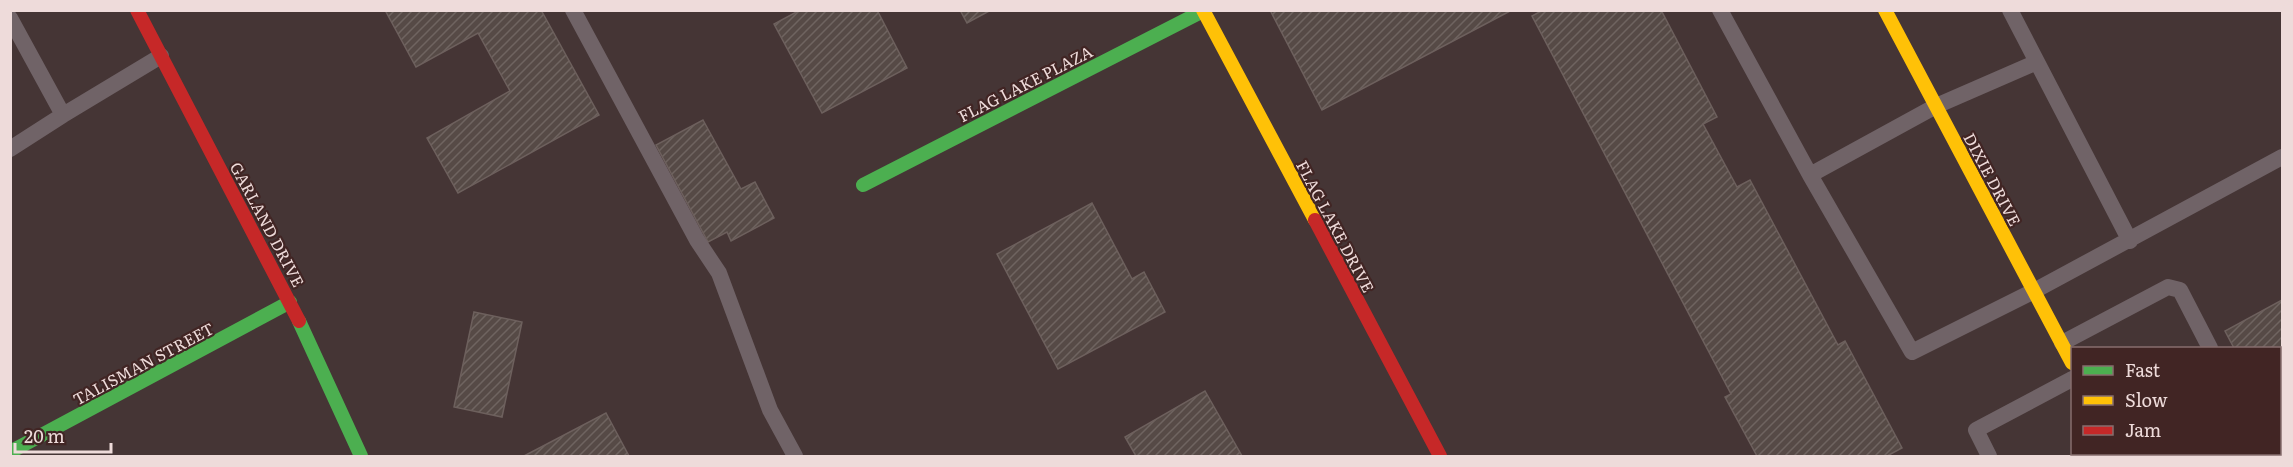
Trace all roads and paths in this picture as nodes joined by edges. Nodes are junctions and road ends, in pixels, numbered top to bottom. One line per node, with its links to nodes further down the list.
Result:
1 (137, 10): 8 (street, GARLAND DRIVE)
2 (573, 10): 25 (lane)
3 (1720, 10): 14 (lane)
4 (1885, 10): 10 (street, DIXIE DRIVE)
5 (2010, 10): 9 (lane)
6 (1203, 11): 15 (street, FLAG LAKE PLAZA); 26 (street, FLAG LAKE DRIVE)
7 (10, 18): 11 (lane)
8 (161, 56): 11 (lane); 18 (street, GARLAND DRIVE)
9 (2037, 62): 10 (lane); 16 (lane)
10 (1936, 106): 14 (lane); 17 (street, DIXIE DRIVE)
11 (63, 115): 12 (lane)
12 (10, 149)
13 (2283, 157): 16 (lane)
14 (1810, 175): 17 (lane)
15 (863, 185)
16 (2130, 241): 17 (lane)
17 (2034, 291): 19 (street, DIXIE DRIVE)
18 (290, 302): 23 (street, TALISMAN STREET); 24 (street, GARLAND DRIVE)
19 (2062, 343): 20 (lane); 21 (street, DIXIE DRIVE)
20 (2209, 347)
21 (2071, 359)
22 (2071, 381): 27 (lane)
23 (10, 452)
24 (362, 456)
25 (795, 456)
26 (1440, 456)
27 (1989, 456)

